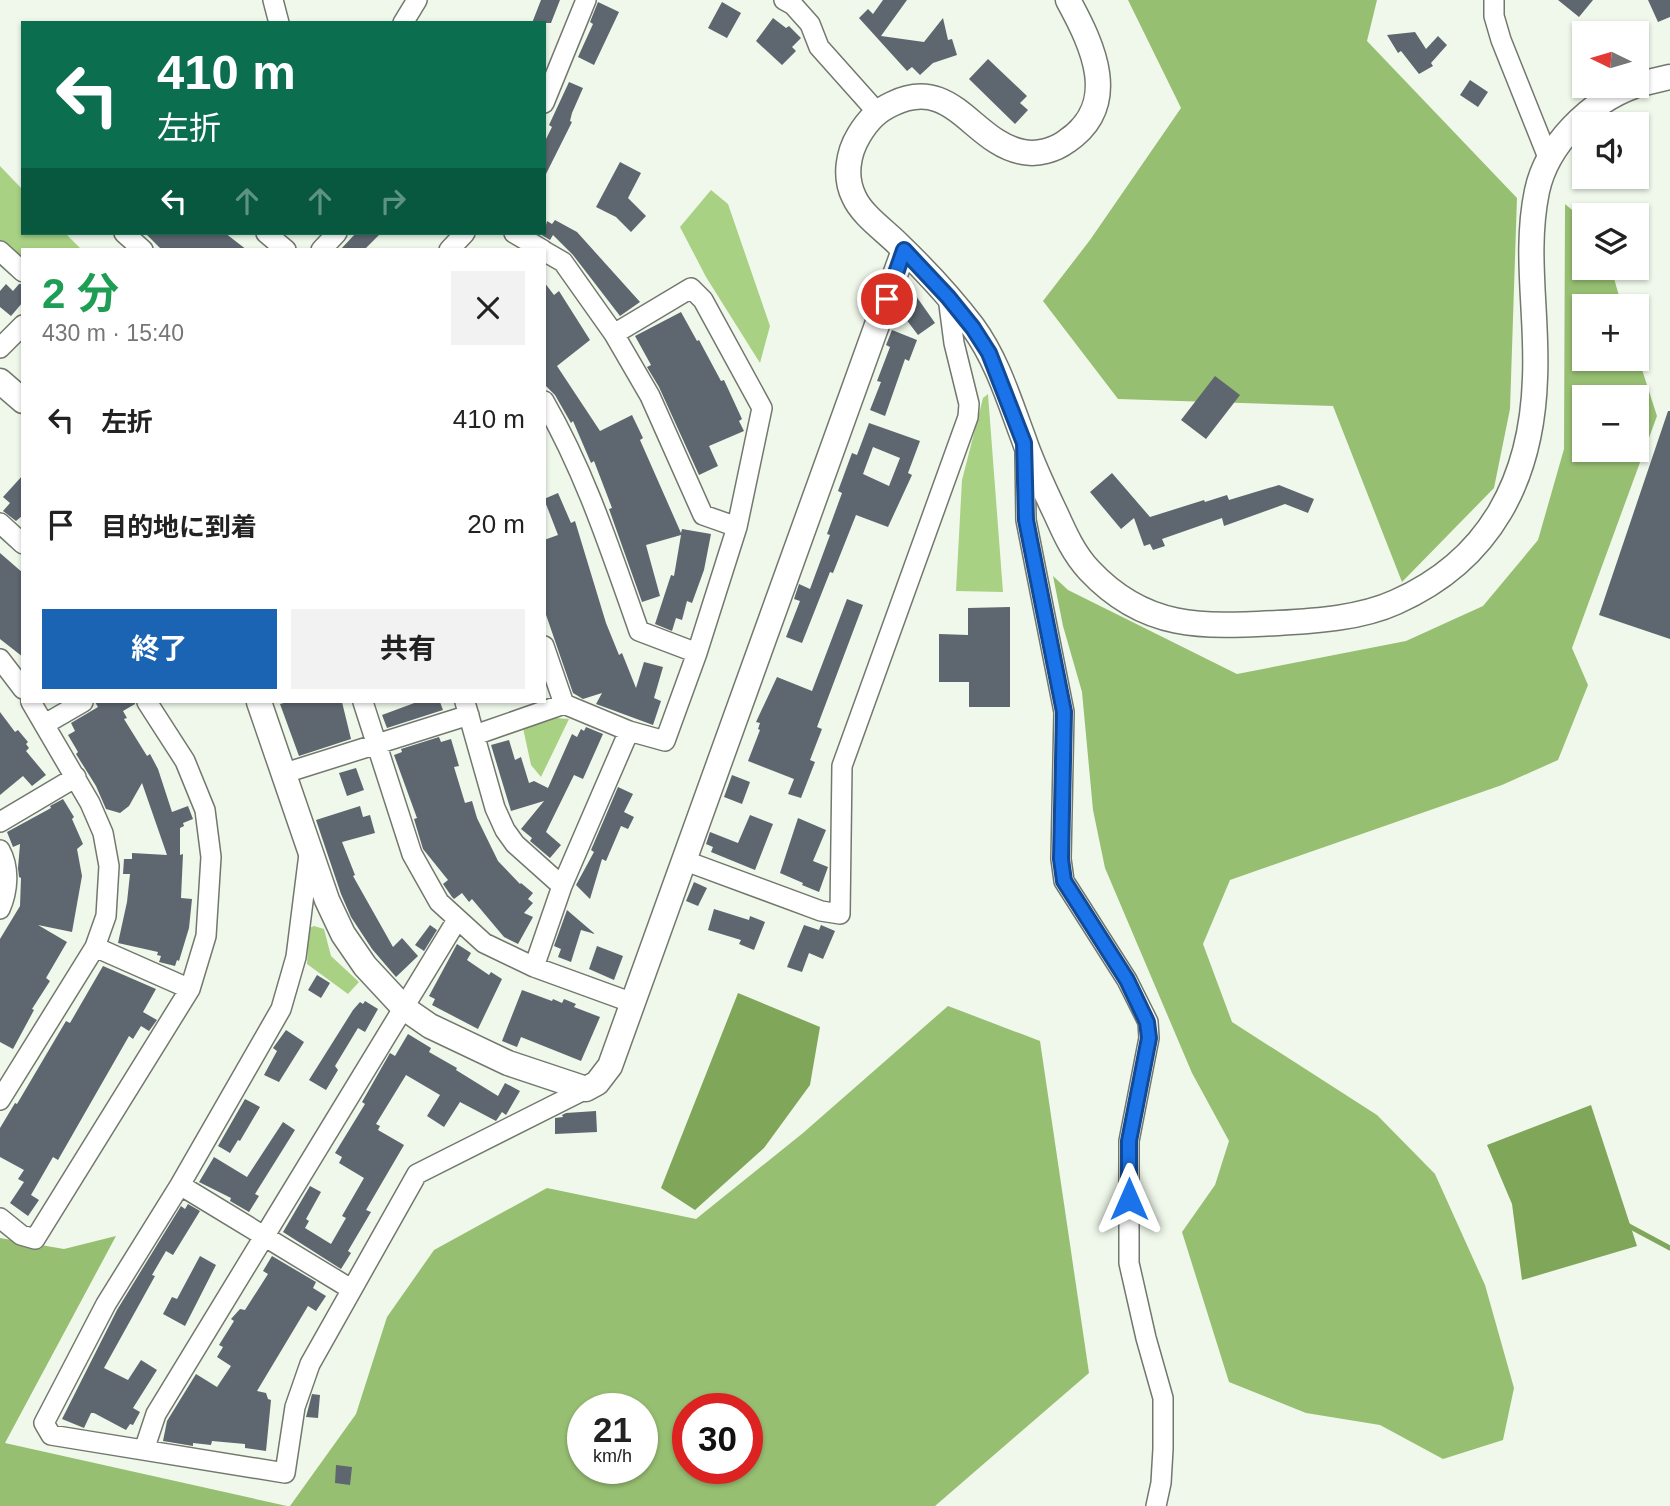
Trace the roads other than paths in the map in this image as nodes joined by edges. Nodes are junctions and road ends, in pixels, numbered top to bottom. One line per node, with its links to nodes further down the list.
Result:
1 (273, 0): 7 (street)
2 (417, 0): 8 (street)
3 (586, 0): 11 (street)
4 (784, 0): 13 (street)
5 (1068, 0): 13 (street)
6 (1494, 0): 14 (street)
7 (278, 21)
8 (404, 21)
9 (1670, 77): 10 (street)
10 (1649, 82)
11 (546, 98)
12 (1609, 98): 14 (street)
13 (877, 113): 25 (street)
14 (1549, 160): 36 (street)
15 (126, 235): 20 (street)
16 (268, 235): 21 (street)
17 (335, 235): 22 (street)
18 (463, 235): 23 (street)
19 (517, 235): 24 (street)
20 (142, 248)
21 (284, 248)
22 (323, 248)
23 (451, 248)
24 (539, 248)
25 (904, 250): 29 (street); 60 (street)
26 (0, 251): 28 (street)
27 (546, 252): 31 (street)
28 (21, 270)
29 (948, 297): 36 (street); 60 (street)
30 (21, 327): 32 (street)
31 (614, 334): 38 (street); 38 (street)
32 (0, 348)
33 (0, 381): 34 (street)
34 (21, 399)
35 (546, 404): 41 (street)
36 (1024, 443): 76 (street)
37 (0, 523): 39 (street)
38 (737, 527): 41 (street)
39 (21, 542)
40 (546, 652): 49 (street)
41 (697, 653): 52 (street)
42 (0, 659): 43 (street)
43 (21, 687)
44 (32, 703): 51 (street)
45 (81, 703): 51 (street)
46 (148, 703): 66 (street)
47 (259, 703): 55 (street)
48 (363, 703): 54 (street)
49 (564, 704): 52 (street); 53 (street)
50 (467, 708): 53 (street); 54 (street)
51 (45, 724): 56 (street)
52 (629, 731): 61 (street)
53 (475, 735): 61 (street)
54 (377, 745): 55 (street); 63 (street)
55 (285, 773): 59 (street)
56 (76, 777): 57 (street); 64 (street)
57 (0, 822)
58 (0, 850): 62 (street)
59 (309, 852): 68 (street); 71 (street)
60 (683, 860): 67 (street)
61 (562, 886): 65 (street)
62 (0, 909)
63 (457, 920): 65 (street); 68 (street)
64 (95, 947): 66 (street); 70 (street)
65 (534, 967): 67 (street)
66 (190, 989): 72 (street)
67 (633, 1003): 69 (street)
68 (404, 1008): 69 (street); 73 (street)
69 (586, 1089): 74 (street)
70 (0, 1100)
71 (180, 1185): 73 (street); 75 (street)
72 (0, 1218)
73 (266, 1237): 74 (street); 75 (street)
74 (351, 1289): 75 (street)
75 (144, 1450)
76 (1156, 1506)

